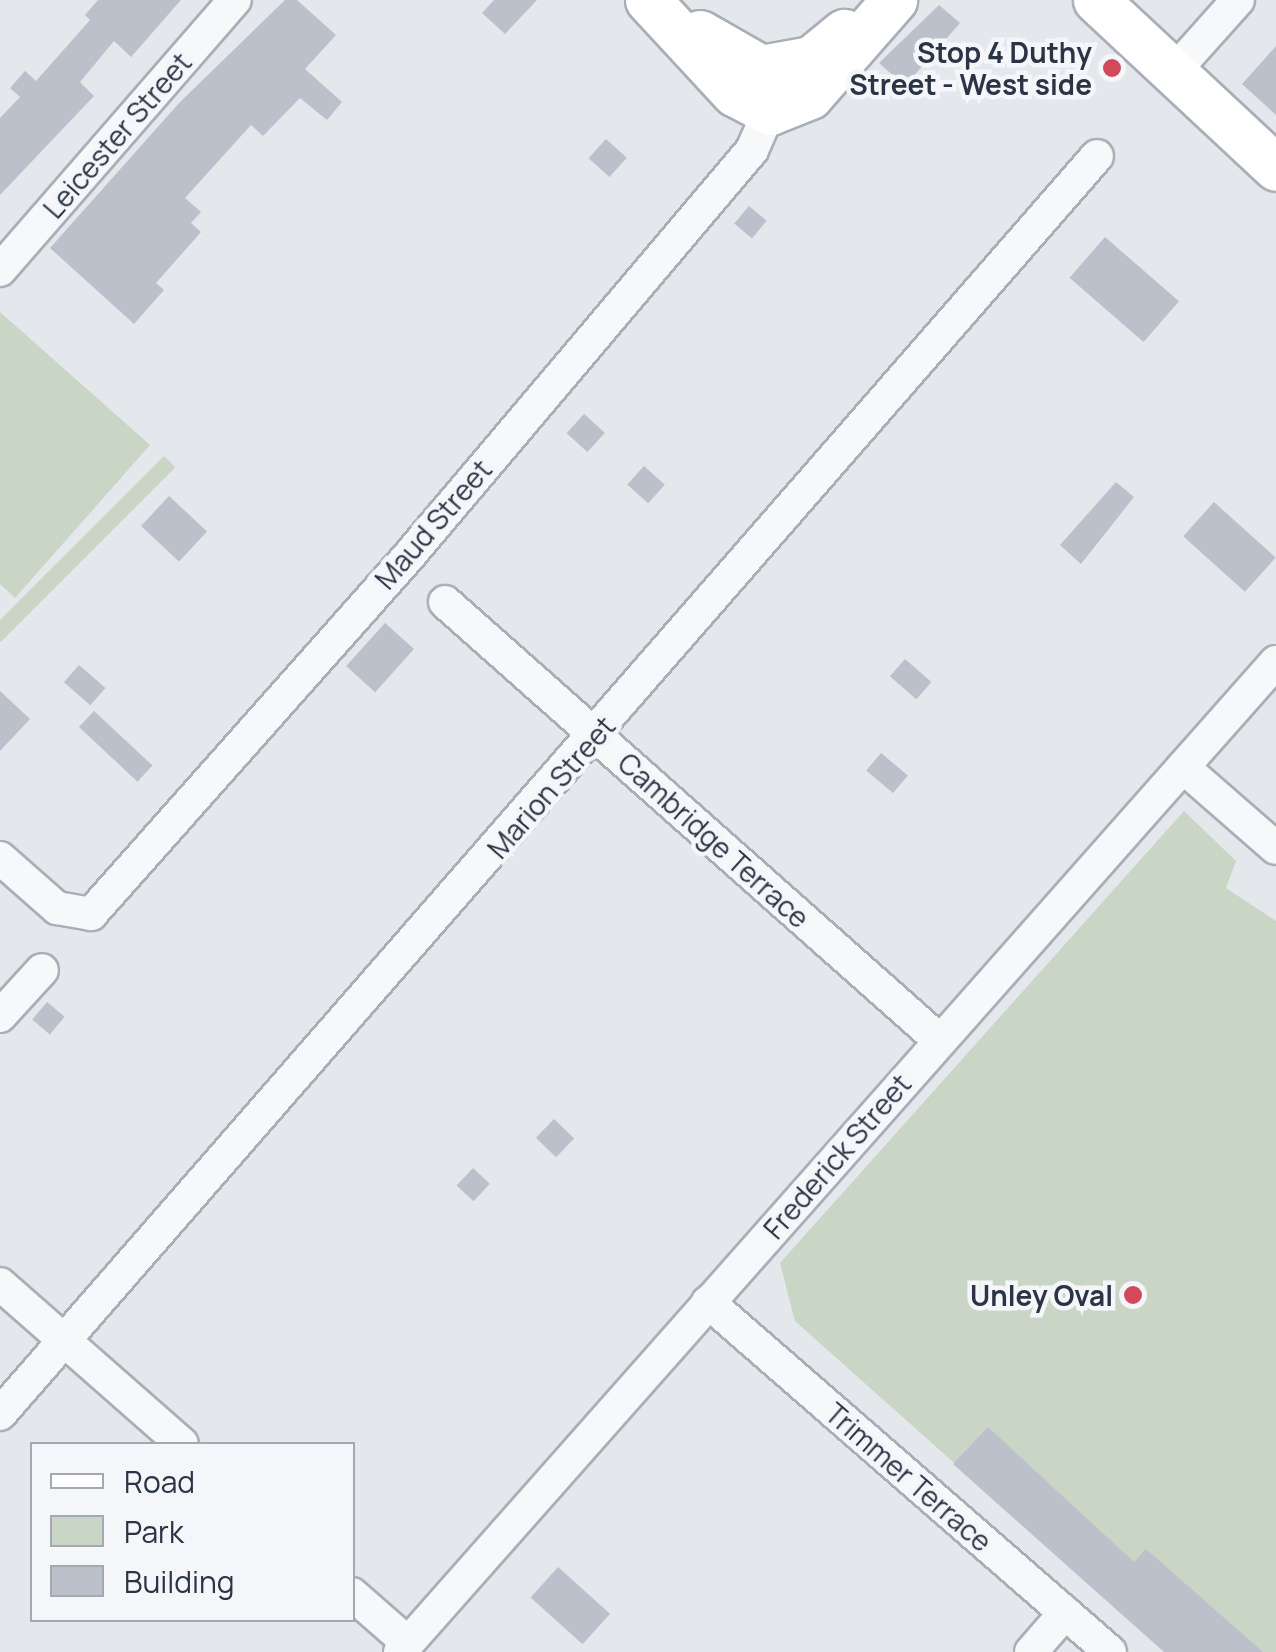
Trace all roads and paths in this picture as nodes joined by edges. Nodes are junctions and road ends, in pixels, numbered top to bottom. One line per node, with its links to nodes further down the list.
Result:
1 (235, 0): 14 (street, Leicester Street)
2 (648, 0): 11 (street)
3 (660, 0): 9 (street)
4 (872, 0): 9 (street)
5 (894, 0): 11 (street)
6 (1067, 0): 10 (street)
7 (1096, 0): 10 (street)
8 (1238, 0): 10 (street)
9 (787, 68): 11 (street, Maud Street)
10 (1170, 76): 13 (street)
11 (770, 112): 20 (street, Maud Street)
12 (1097, 156): 17 (street, Marion Street)
13 (1276, 168)
14 (0, 270)
15 (445, 602): 17 (street, Cambridge Terrace)
16 (1276, 662): 18 (street, Frederick Street)
17 (596, 736): 23 (street, Cambridge Terrace); 26 (street, Marion Street)
18 (1183, 767): 19 (street); 23 (street, Frederick Street)
19 (1276, 848)
20 (0, 858)
21 (42, 970): 22 (street)
22 (0, 1016)
23 (939, 1040): 25 (street, Frederick Street)
24 (0, 1284): 26 (street)
25 (708, 1302): 30 (street, Trimmer Terrace); 31 (street, Frederick Street)
26 (64, 1342): 27 (street, Marion Street); 28 (street)
27 (0, 1414)
28 (180, 1442)
29 (355, 1597): 31 (street)
30 (1065, 1613): 32 (street); 33 (street, Trimmer Terrace)
31 (404, 1647)
32 (1031, 1652)
33 (1110, 1652)

